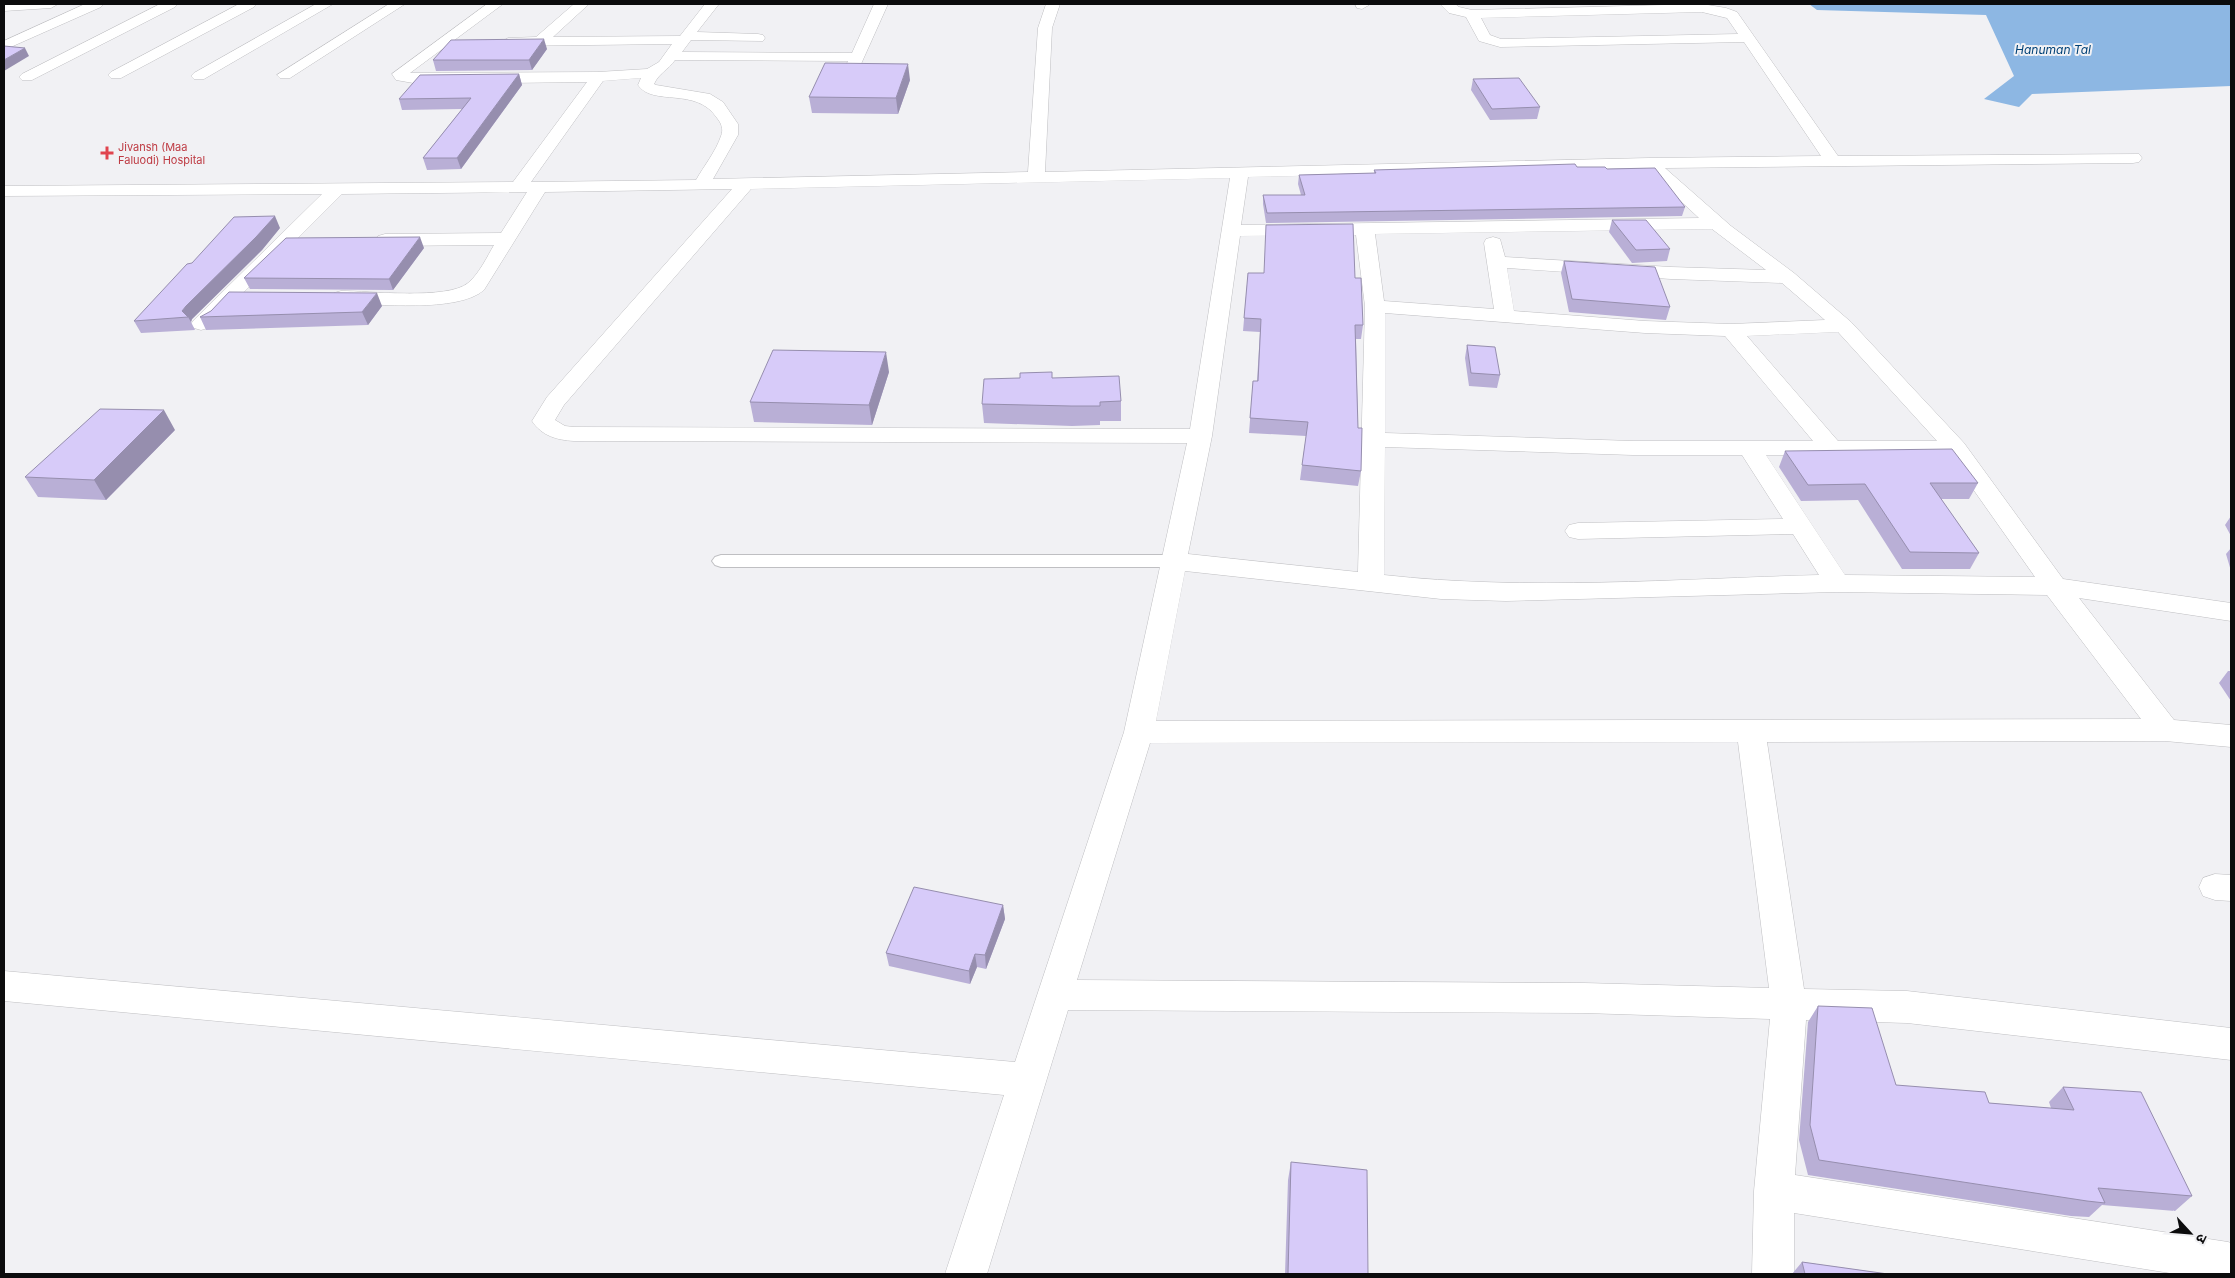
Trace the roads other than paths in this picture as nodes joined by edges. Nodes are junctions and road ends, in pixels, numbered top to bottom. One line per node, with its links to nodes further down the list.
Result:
1 (11, 4): 15 (street)
2 (51, 4): 15 (street)
3 (96, 4): 27 (street)
4 (170, 4): 34 (street)
5 (249, 4): 31 (street)
6 (326, 4): 33 (street)
7 (398, 4): 32 (street)
8 (496, 4): 24 (street)
9 (582, 4): 21 (street)
10 (712, 4): 17 (street)
11 (881, 4): 23 (street)
12 (1053, 4): 40 (street)
13 (1447, 4): 16 (street)
14 (1683, 6): 16 (street); 18 (street); 20 (street)
15 (4, 7)
16 (1472, 14): 20 (street)
17 (685, 38): 19 (street); 21 (street); 28 (street)
18 (1748, 38): 20 (street); 37 (street)
19 (775, 39)
20 (1706, 39): 29 (street)
21 (540, 41): 26 (street)
22 (844, 41): 23 (street)
23 (864, 41): 28 (street)
24 (443, 42): 25 (street); 35 (street)
25 (472, 42)
26 (491, 42)
27 (6, 45)
28 (671, 56): 30 (street)
29 (1716, 56)
30 (651, 73): 35 (street); 41 (street)
31 (116, 75)
32 (285, 75)
33 (199, 76)
34 (27, 77)
35 (598, 77): 43 (street)
36 (2134, 158): 37 (street)
37 (1832, 160): 38 (street)
38 (1649, 163): 39 (street); 47 (street)
39 (1240, 173): 40 (street); 50 (street)
40 (1036, 177): 42 (street)
41 (702, 184): 42 (street); 44 (street)
42 (746, 184): 65 (street)
43 (518, 187): 44 (street); 45 (street)
44 (539, 187): 51 (street)
45 (338, 188): 46 (street); 53 (street)
46 (4, 191)
47 (1717, 223): 48 (street); 56 (street)
48 (1490, 227): 49 (street); 55 (street)
49 (1365, 230): 50 (street); 60 (street)
50 (1232, 231): 65 (street)
51 (506, 239): 52 (street); 59 (street)
52 (371, 240)
53 (284, 241): 54 (street); 57 (street)
54 (313, 241)
55 (1496, 262): 56 (street); 61 (street)
56 (1787, 277): 63 (street)
57 (227, 297): 58 (street); 62 (street)
58 (256, 297)
59 (324, 297)
60 (1375, 306): 61 (street); 66 (street)
61 (1505, 317): 64 (street)
62 (202, 324)
63 (1844, 326): 64 (street); 67 (street)
64 (1731, 330): 69 (street)
65 (1200, 436): 73 (street)
66 (1373, 440): 68 (street); 74 (street)
67 (1956, 448): 69 (street); 76 (street)
68 (1750, 449): 69 (street); 70 (street)
69 (1832, 449)
70 (1800, 526): 71 (street); 75 (street)
71 (1578, 531)
72 (721, 561): 73 (lane)
73 (1174, 561): 74 (street); 80 (street)
74 (1371, 583): 75 (street)
75 (1837, 583): 76 (street)
76 (2055, 586): 77 (street); 78 (street)
77 (2231, 612)
78 (2165, 730): 79 (street); 81 (street)
79 (1751, 731): 80 (street); 84 (street)
80 (1139, 732): 83 (street)
81 (2231, 736)
82 (4, 986): 86 (street)
83 (1054, 995): 84 (street); 86 (street)
84 (1789, 1004): 85 (street); 87 (street)
85 (2231, 1044)
86 (1027, 1080): 89 (street)
87 (1774, 1191): 88 (street); 90 (street)
88 (2228, 1262)
89 (966, 1274)
90 (1773, 1274)

